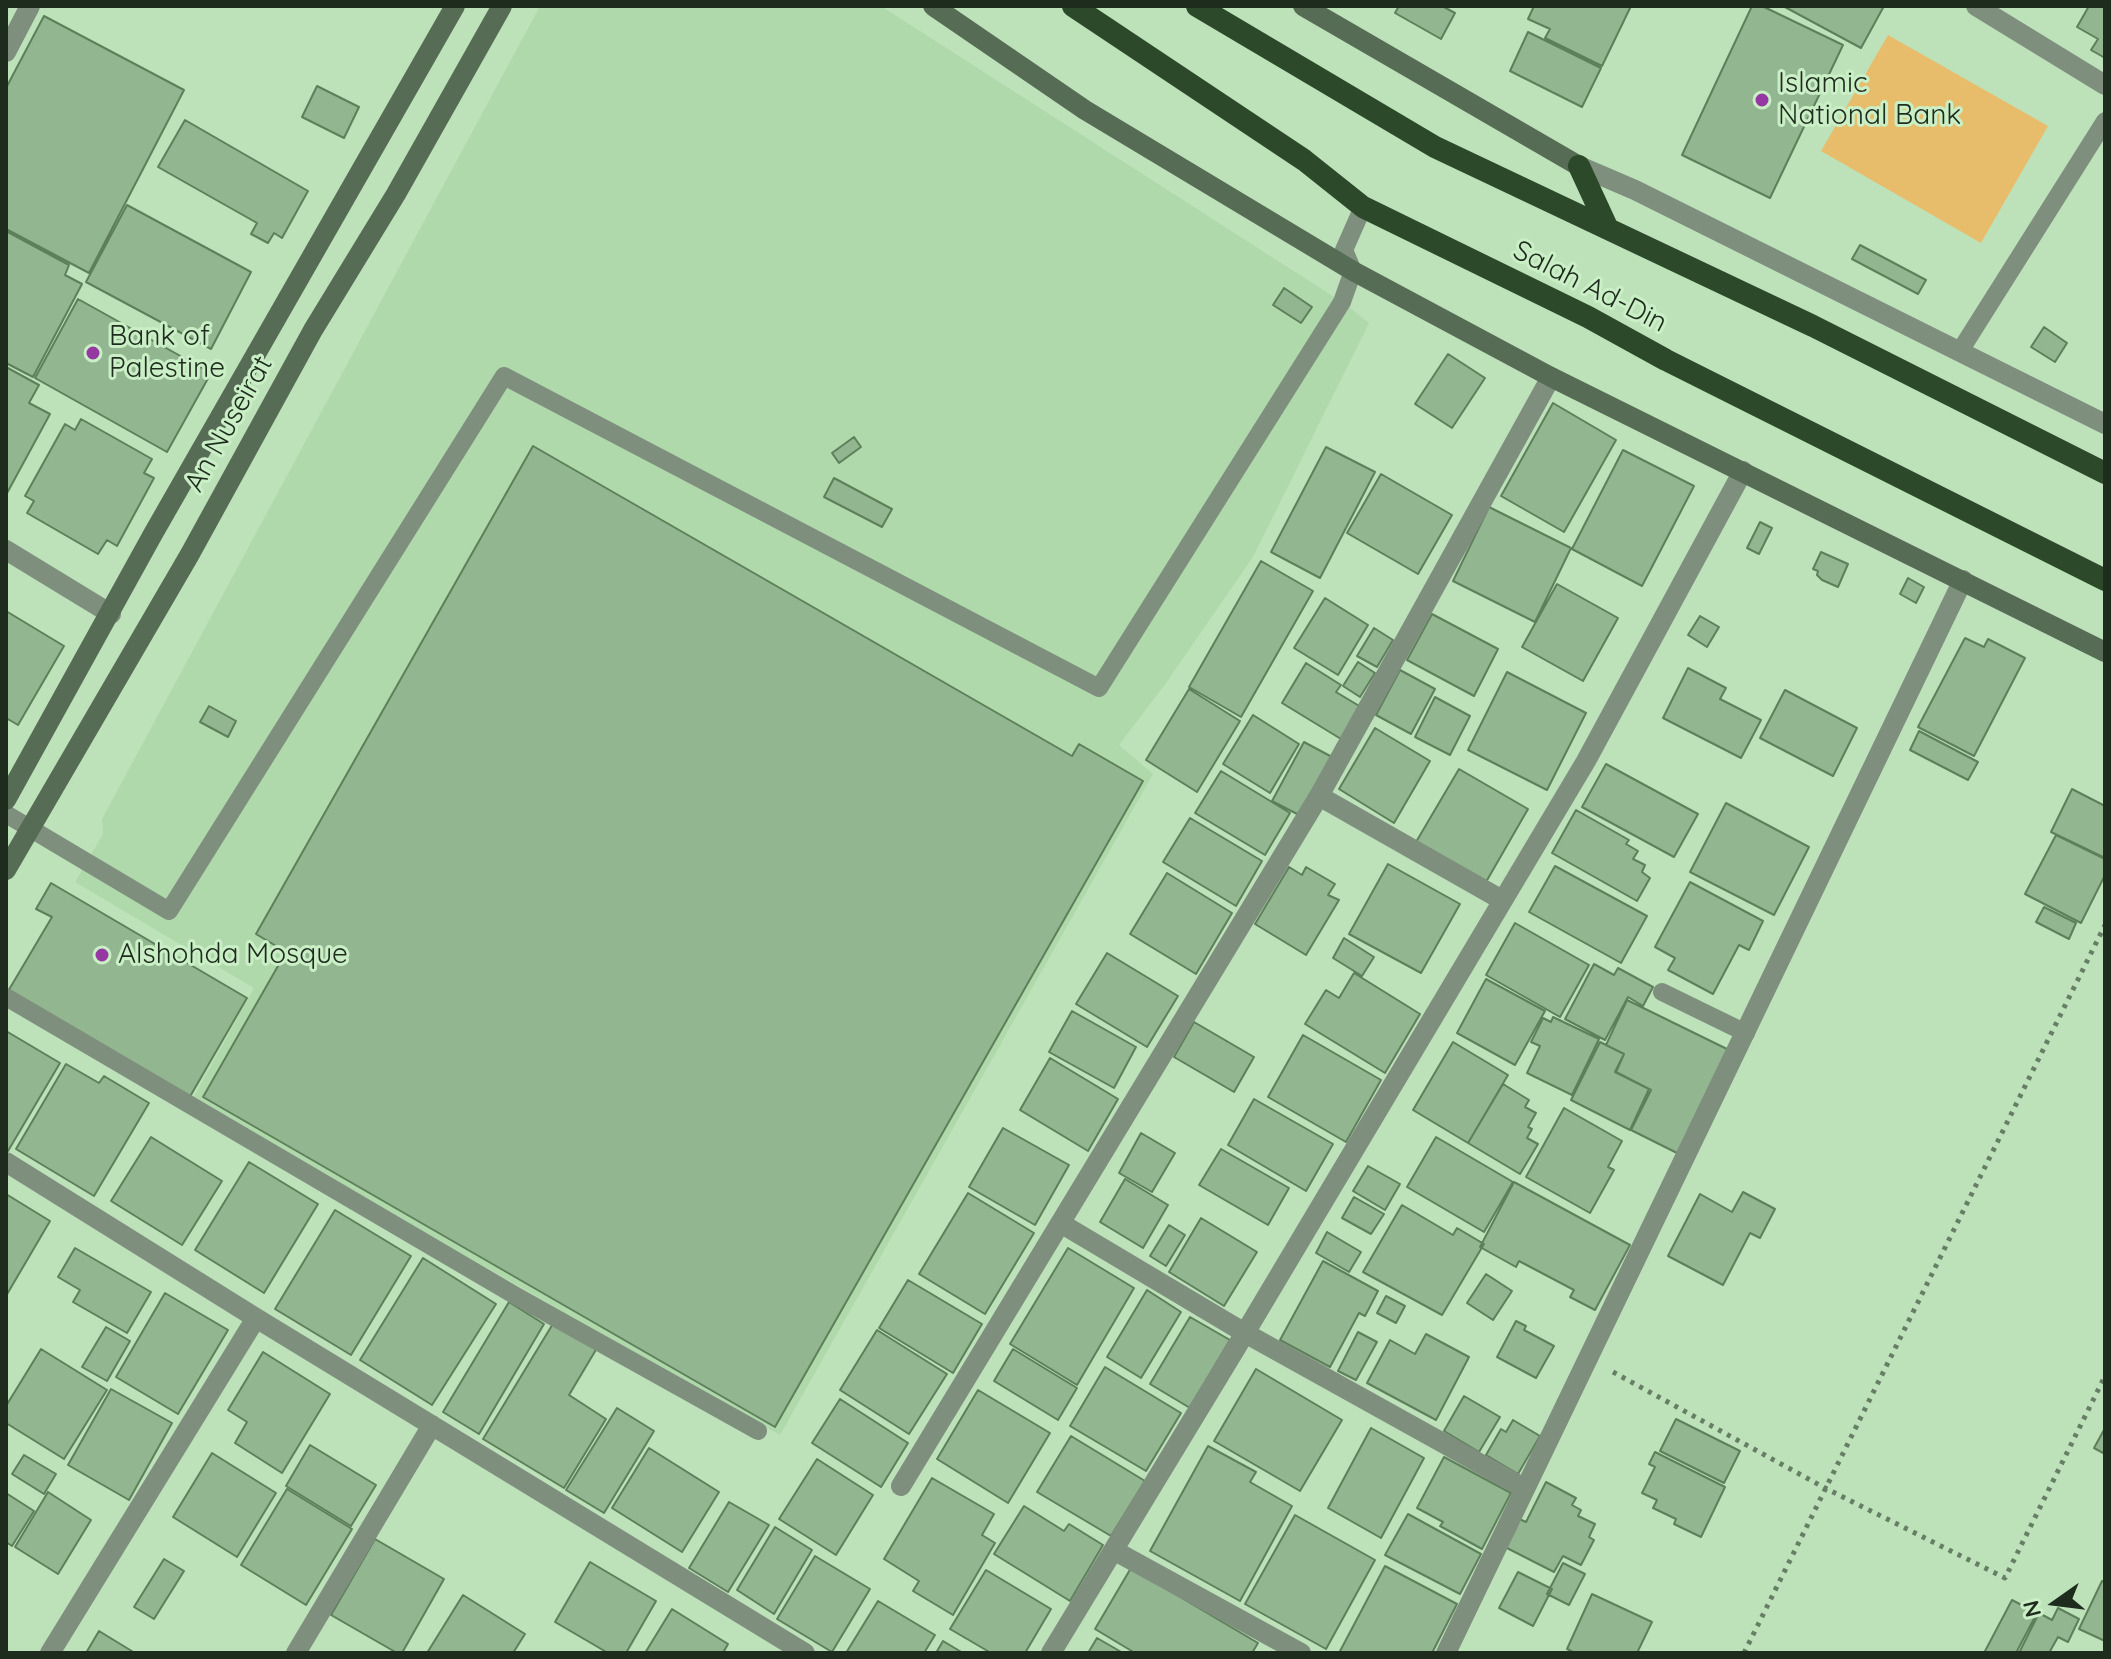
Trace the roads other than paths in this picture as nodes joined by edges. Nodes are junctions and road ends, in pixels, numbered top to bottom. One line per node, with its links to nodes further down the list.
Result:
1 (30, 6): 9 (street)
2 (455, 6): 24 (main road, An Nuseirat)
3 (502, 6): 29 (main road, An Nuseirat)
4 (933, 6): 15 (main road)
5 (1073, 6): 13 (highway, Salah Ad-Din)
6 (1197, 6): 14 (highway, Salah Ad-Din)
7 (1303, 6): 12 (main road)
8 (1976, 6): 10 (street)
9 (6, 52)
10 (2105, 85)
11 (2105, 121): 16 (lane)
12 (1579, 166): 14 (highway); 16 (street)
13 (1363, 207): 15 (lane); 23 (highway, Salah Ad-Din)
14 (1608, 229): 20 (highway, Salah Ad-Din)
15 (1353, 271): 17 (main road); 29 (lane)
16 (1960, 351): 18 (street)
17 (1551, 377): 19 (main road); 26 (street)
18 (2105, 424)
19 (1743, 471): 22 (main road); 31 (street)
20 (2105, 473)
21 (6, 550): 24 (street)
22 (1963, 580): 25 (main road); 34 (street)
23 (2105, 580)
24 (111, 614): 27 (main road, An Nuseirat)
25 (2105, 652)
26 (1319, 796): 31 (street); 36 (street)
27 (6, 800)
28 (6, 814): 29 (lane)
29 (30, 828): 30 (main road, An Nuseirat)
30 (6, 870)
31 (1502, 900): 38 (street)
32 (1662, 992): 34 (lane)
33 (6, 997): 40 (lane)
34 (1746, 1033): 42 (street)
35 (6, 1162): 37 (street)
36 (1062, 1224): 38 (street); 41 (street)
37 (256, 1318): 39 (street); 44 (street)
38 (1245, 1333): 42 (street); 43 (street)
39 (432, 1425): 45 (street); 46 (street)
40 (758, 1431)
41 (901, 1486)
42 (1524, 1488): 49 (street)
43 (1115, 1551): 47 (street); 48 (street)
44 (50, 1653)
45 (296, 1653)
46 (805, 1653)
47 (1051, 1653)
48 (1301, 1653)
49 (1446, 1653)

